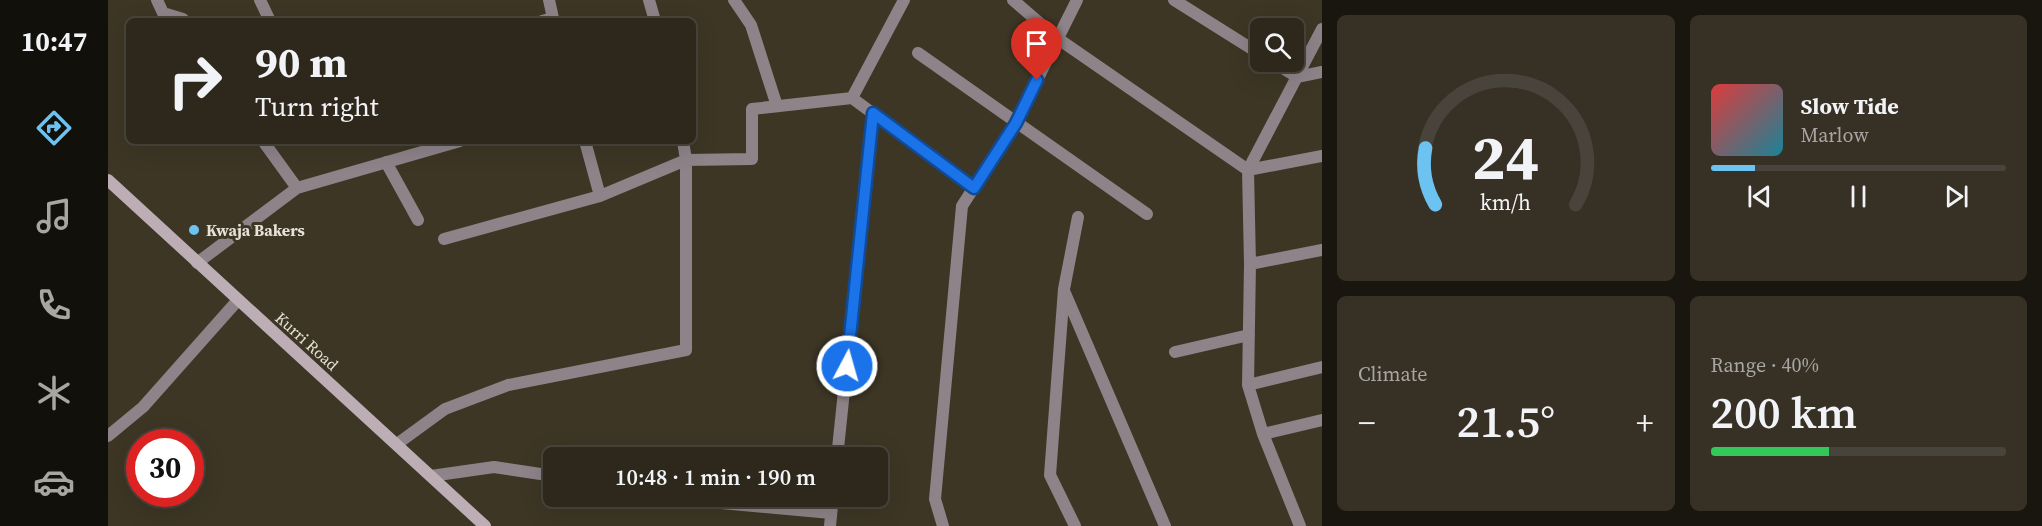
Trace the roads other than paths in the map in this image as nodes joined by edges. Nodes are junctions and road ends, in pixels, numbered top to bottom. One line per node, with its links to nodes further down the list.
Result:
1 (157, 0): 10 (street)
2 (549, 0): 12 (street)
3 (649, 0): 13 (street)
4 (734, 0): 22 (street)
5 (904, 0): 21 (street)
6 (1013, 0): 15 (street)
7 (1077, 0): 15 (street)
8 (1174, 0): 16 (street)
9 (263, 1): 11 (street)
10 (180, 18)
11 (269, 18)
12 (553, 18)
13 (654, 18)
14 (1322, 29): 20 (street)
15 (1057, 38): 24 (street); 32 (street)
16 (1250, 48)
17 (918, 52): 24 (street)
18 (1289, 72): 20 (street)
19 (1322, 72): 20 (street)
20 (1297, 77): 32 (street)
21 (852, 98): 22 (street); 23 (street)
22 (777, 106): 30 (street)
23 (873, 113): 35 (street); 54 (street)
24 (1016, 123): 35 (street); 37 (street)
25 (265, 144): 34 (street)
26 (449, 144): 31 (street)
27 (586, 144): 36 (street)
28 (683, 144): 30 (street)
29 (1322, 156): 32 (street)
30 (686, 160): 36 (street); 53 (street)
31 (386, 162): 34 (street); 39 (street)
32 (1248, 170): 43 (street)
33 (108, 180): 42 (main road, Kurri Road)
34 (297, 188): 42 (street)
35 (974, 188): 62 (street)
36 (600, 196): 40 (street)
37 (1147, 214)
38 (1078, 217): 44 (street)
39 (418, 220)
40 (444, 238)
41 (1322, 250): 43 (street)
42 (197, 263): 45 (main road, Kurri Road)
43 (1250, 264): 46 (street)
44 (1064, 290): 63 (street); 64 (street)
45 (238, 300): 52 (street); 53 (main road, Kurri Road)
46 (1249, 335): 47 (street); 49 (street)
47 (1175, 352)
48 (1322, 367): 49 (street)
49 (1248, 385): 51 (street)
50 (1322, 420): 51 (street)
51 (1263, 434): 65 (street)
52 (108, 436)
53 (397, 444): 56 (main road, Kurri Road)
54 (838, 447)
55 (543, 474): 56 (street)
56 (431, 476): 60 (main road, Kurri Road)
57 (765, 507): 59 (street)
58 (832, 507): 59 (street)
59 (831, 513): 61 (street)
60 (485, 526)
61 (830, 526)
62 (943, 526)
63 (1075, 526)
64 (1165, 526)
65 (1300, 526)

